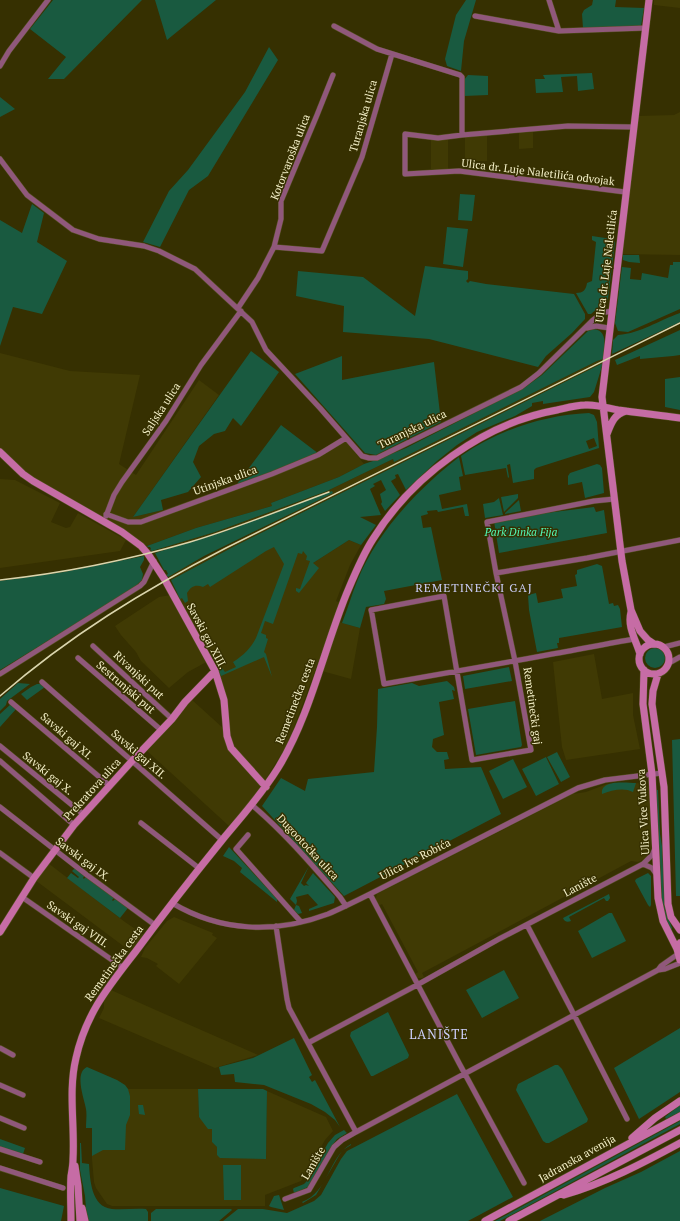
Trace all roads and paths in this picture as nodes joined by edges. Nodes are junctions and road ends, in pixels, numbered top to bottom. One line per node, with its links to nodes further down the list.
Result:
1 (48, 0): 9 (street)
2 (549, 0): 7 (street)
3 (649, 0): 6 (main road, Ulica dr. Luje Naletilića)
4 (476, 16): 7 (street)
5 (334, 26): 8 (street)
6 (646, 28): 7 (street); 11 (main road, Ulica dr. Luje Naletilića)
7 (559, 31)
8 (392, 54): 12 (street); 15 (street, Turanjska ulica)
9 (0, 66)
10 (332, 75): 15 (street, Kotorvaroška ulica)
11 (633, 127): 12 (street); 14 (main road, Ulica dr. Luje Naletilića)
12 (462, 135): 14 (street, Ulica dr. Luje Naletilića odvojak)
13 (0, 159): 16 (street, Turanjska ulica)
14 (625, 192): 17 (main road, Ulica dr. Luje Naletilića)
15 (274, 247): 16 (street)
16 (240, 310): 24 (street, Turanjska ulica); 27 (street, Saljska ulica)
17 (611, 311): 18 (street, Turanjska ulica); 19 (main road, Ulica dr. Luje Naletilića)
18 (587, 328): 19 (street); 24 (street, Turanjska ulica)
19 (610, 328): 20 (main road, Ulica dr. Luje Naletilića)
20 (603, 407): 21 (main road, Remetinečka cesta); 23 (main road); 59 (main road, Remetinečka cesta)
21 (626, 411): 22 (main road, Remetinečka cesta); 23 (main road)
22 (680, 418)
23 (606, 437): 26 (main road)
24 (346, 438): 27 (street, Utinjska ulica)
25 (0, 452): 27 (main road, Utinjska ulica)
26 (614, 499): 29 (main road); 31 (street, Remetinečki gaj)
27 (105, 517): 30 (main road, Utinjska ulica)
28 (680, 540): 29 (street)
29 (621, 550): 31 (street); 33 (main road)
30 (154, 561): 32 (main road, Utinjska ulica); 47 (street)
31 (496, 574): 42 (street, Remetinečki gaj)
32 (165, 580): 46 (main road, Savski gaj XIII.)
33 (631, 610): 34 (main road); 36 (main road)
34 (634, 639): 39 (main road); 42 (street, Remetinečki gaj)
35 (680, 643): 38 (street)
36 (654, 644): 38 (main road); 39 (main road)
37 (93, 646): 51 (street, Rivanjski put)
38 (664, 647): 43 (main road)
39 (640, 654): 44 (main road)
40 (680, 657): 43 (street)
41 (78, 658): 52 (street, Sestrunjski put)
42 (515, 661): 45 (street, Remetinečki gaj); 45 (street, Remetinečki gaj)
43 (669, 662): 48 (main road)
44 (644, 670): 48 (main road); 57 (main road, Ulica Vice Vukova)
45 (456, 671): 45 (street, Remetinečki gaj)
46 (215, 672): 51 (main road, Prekratova ulica); 59 (main road, Savski gaj XIII.)
47 (0, 674)
48 (658, 674): 56 (main road, Ulica Vice Vukova)
49 (42, 682): 54 (street, Savski gaj XII.)
50 (11, 702): 58 (street, Savski gaj XI.)
51 (172, 719): 52 (main road, Prekratova ulica)
52 (161, 730): 54 (main road, Prekratova ulica)
53 (0, 746): 62 (street, Savski gaj X.)
54 (132, 760): 58 (main road, Prekratova ulica); 66 (street, Savski gaj XII.)
55 (0, 761): 64 (street)
56 (662, 773): 57 (street, Ulica Ive Robića); 82 (main road, Ulica Vice Vukova)
57 (652, 774): 67 (main road, Ulica Vice Vukova); 74 (street, Ulica Ive Robića)
58 (110, 786): 62 (main road, Prekratova ulica)
59 (266, 786): 60 (main road, Remetinečka cesta)
60 (252, 805): 66 (main road, Remetinečka cesta); 77 (street, Dugootočka ulica)
61 (0, 807): 68 (street, Savski gaj IX.)
62 (83, 814): 64 (main road, Prekratova ulica)
63 (141, 823): 71 (street)
64 (74, 825): 68 (main road, Prekratova ulica)
65 (248, 835): 78 (street)
66 (222, 840): 71 (main road, Remetinečka cesta)
67 (656, 848): 70 (street, Lanište); 72 (main road, Ulica Vice Vukova)
68 (54, 850): 73 (main road, Prekratova ulica); 79 (street, Savski gaj IX.)
69 (0, 853): 73 (street)
70 (643, 864): 72 (street); 80 (street, Lanište)
71 (200, 869): 76 (main road, Remetinečka cesta)
72 (657, 875): 84 (main road, Ulica Vice Vukova)
73 (34, 878): 75 (main road, Prekratova ulica)
74 (370, 894): 77 (street, Ulica Ive Robića); 87 (street)
75 (22, 897): 83 (main road, Prekratova ulica); 85 (street, Savski gaj VIII.)
76 (172, 903): 79 (main road, Remetinečka cesta); 81 (street, Ulica Ive Robića)
77 (346, 906): 78 (street, Ulica Ive Robića)
78 (301, 922): 81 (street, Ulica Ive Robića)
79 (155, 925): 85 (main road, Remetinečka cesta)
80 (527, 925): 87 (street, Lanište); 88 (street)
81 (276, 926): 89 (street)
82 (680, 930)
83 (0, 932)
84 (679, 954): 86 (street, Lanište); 86 (street, Lanište)
85 (122, 967): 105 (main road, Remetinečka cesta)
86 (658, 970): 88 (street, Lanište)
87 (418, 985): 89 (street, Lanište); 92 (street)
88 (574, 1015): 92 (street, Lanište); 98 (street)
89 (308, 1043): 101 (street)
90 (0, 1048): 91 (street)
91 (13, 1055)
92 (465, 1074): 101 (street, Lanište); 108 (street)
93 (0, 1085): 94 (street)
94 (22, 1095)
95 (680, 1101): 103 (main road)
96 (680, 1116): 103 (main road, Jadranska avenija)
97 (0, 1118): 99 (street)
98 (627, 1119)
99 (24, 1128)
100 (680, 1130): 112 (main road)
101 (356, 1132): 111 (street, Lanište)
102 (680, 1143): 112 (main road)
103 (623, 1146): 116 (main road, Jadranska avenija)
104 (0, 1149): 106 (street)
105 (73, 1161): 110 (main road, Remetinečka cesta); 113 (main road, Remetinečka cesta)
106 (40, 1162)
107 (0, 1168): 109 (street)
108 (524, 1183)
109 (63, 1188)
110 (79, 1199): 114 (main road, Remetinečka cesta); 115 (main road)
111 (285, 1199)
112 (551, 1199): 117 (main road)
113 (71, 1220)
114 (80, 1221)
115 (85, 1221)
116 (485, 1221)
117 (509, 1221)

